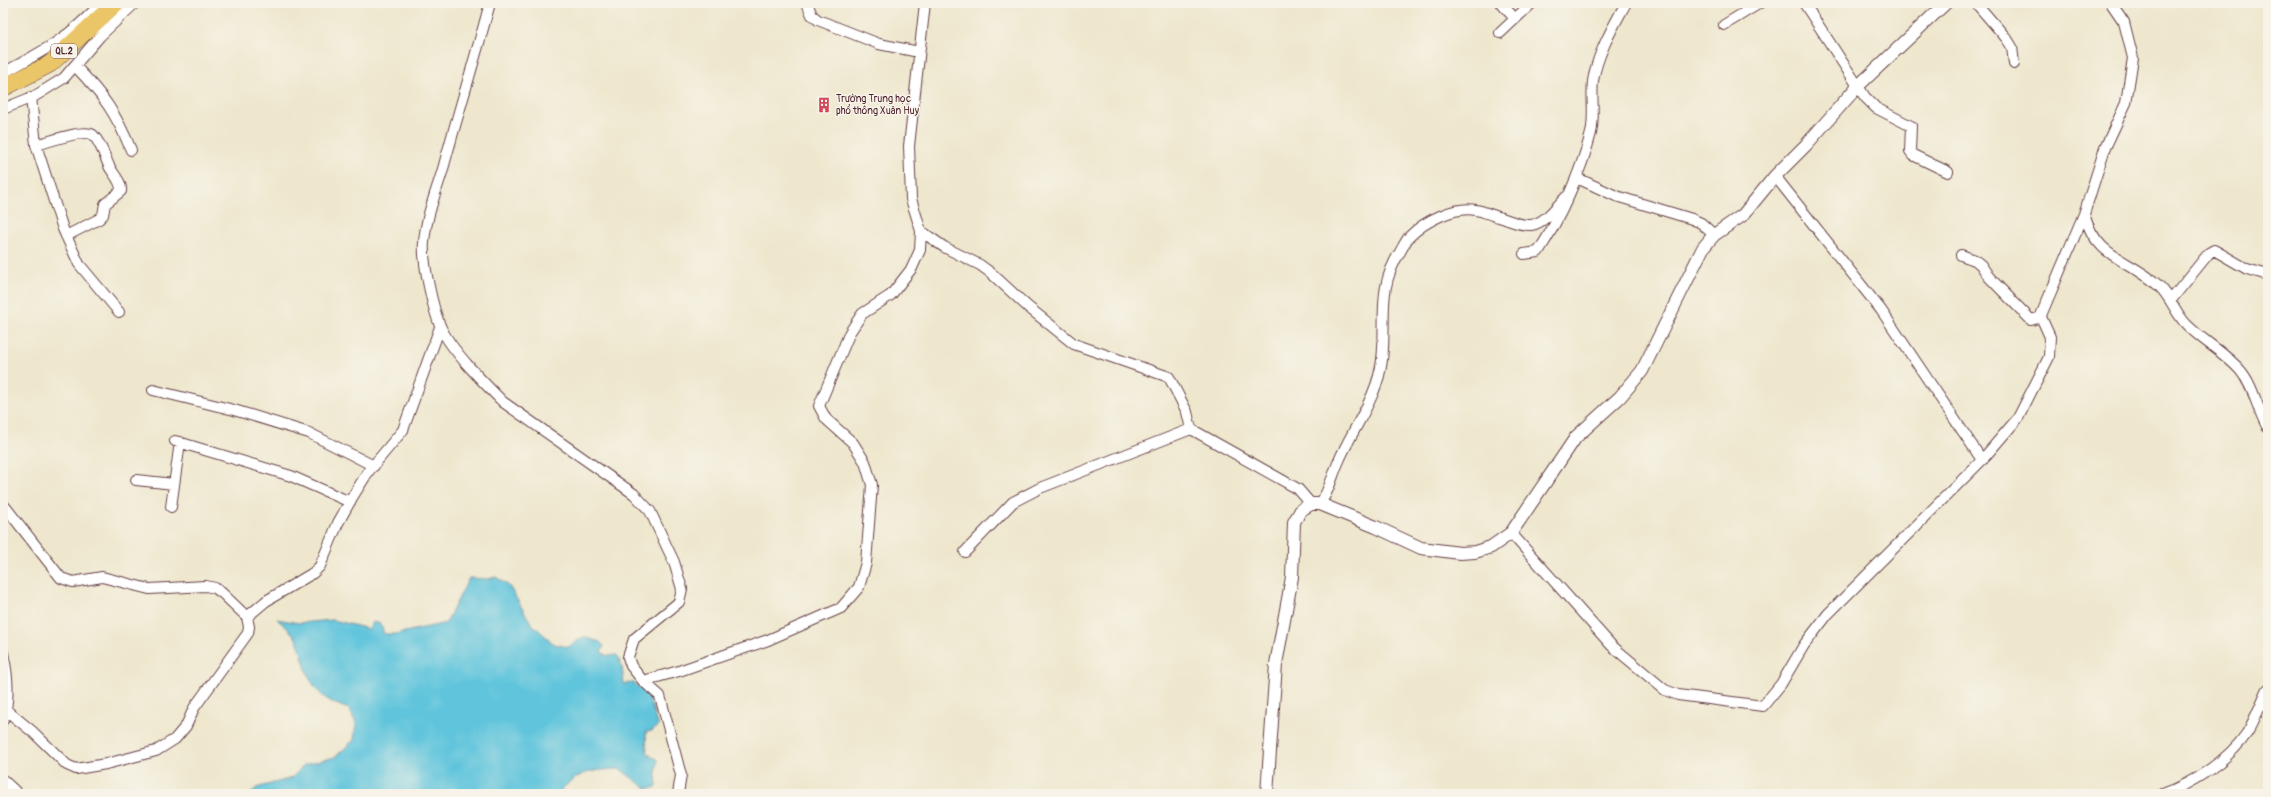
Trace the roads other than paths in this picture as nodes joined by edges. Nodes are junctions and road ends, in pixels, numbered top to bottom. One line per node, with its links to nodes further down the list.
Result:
1 (116, 3): 14 (highway, QL.2)
2 (134, 3): 20 (street)
3 (490, 3): 42 (street)
4 (807, 3): 18 (street)
5 (925, 3): 18 (street)
6 (1501, 3): 15 (street)
7 (1532, 3): 15 (street)
8 (1626, 3): 30 (street)
9 (1760, 3): 16 (street)
10 (1804, 3): 22 (street)
11 (1946, 3): 22 (street)
12 (1976, 3): 19 (street)
13 (2111, 3): 32 (street)
14 (98, 11): 21 (street); 23 (highway, QL.2)
15 (1516, 19): 17 (street)
16 (1724, 25)
17 (1500, 34)
18 (919, 52): 33 (street)
19 (2014, 64)
20 (75, 66): 24 (street); 27 (street)
21 (3, 73)
22 (1857, 87): 28 (street); 29 (street)
23 (3, 88)
24 (31, 97): 25 (street); 26 (street)
25 (3, 109)
26 (36, 145): 35 (street); 35 (street)
27 (131, 150)
28 (1948, 172)
29 (1776, 176): 34 (street); 46 (street)
30 (1577, 178): 31 (street); 34 (street)
31 (1566, 197): 36 (street); 52 (street)
32 (2084, 214): 39 (street); 41 (street)
33 (921, 231): 44 (street); 58 (street)
34 (1714, 235): 54 (street)
35 (66, 236): 40 (street)
36 (1524, 254)
37 (1961, 254): 41 (street)
38 (2268, 275): 39 (street)
39 (2171, 300): 45 (street)
40 (120, 312)
41 (2041, 317): 46 (street)
42 (440, 327): 47 (street); 58 (street)
43 (153, 390): 47 (street)
44 (1191, 428): 52 (street); 55 (street)
45 (2268, 428)
46 (1982, 460): 54 (street)
47 (374, 466): 50 (street)
48 (136, 480): 49 (street)
49 (174, 484): 50 (street); 53 (street)
50 (350, 502): 56 (street)
51 (3, 504): 56 (street)
52 (1315, 504): 54 (street); 65 (street)
53 (171, 507)
54 (1511, 533)
55 (965, 552)
56 (247, 617): 60 (street)
57 (3, 654): 60 (street)
58 (643, 681): 64 (street)
59 (2268, 688): 66 (street)
60 (6, 710): 61 (street)
61 (3, 720)
62 (3, 780): 63 (street)
63 (18, 794)
64 (678, 794)
65 (1267, 794)
66 (2163, 794)

